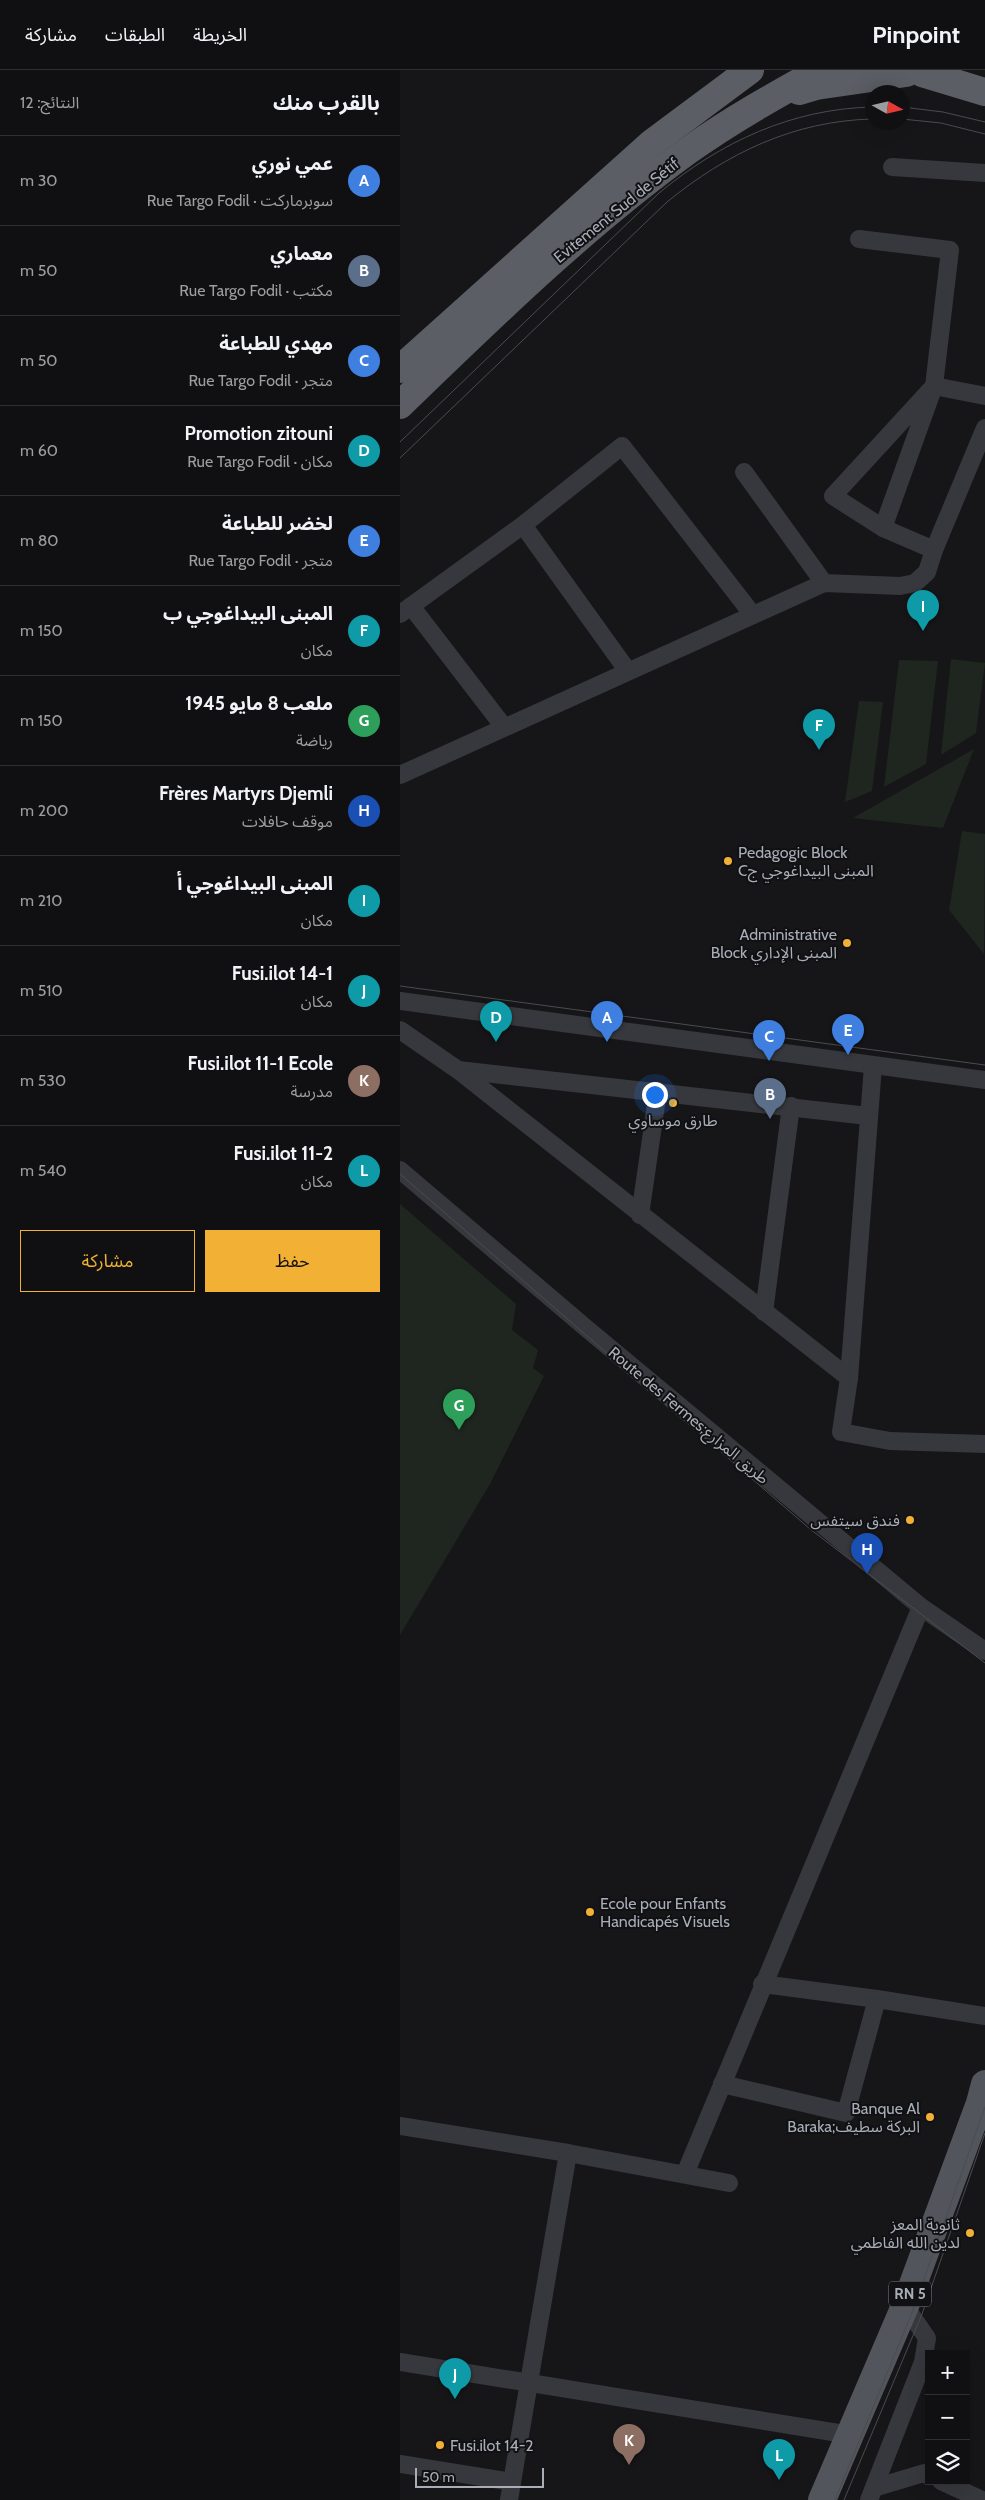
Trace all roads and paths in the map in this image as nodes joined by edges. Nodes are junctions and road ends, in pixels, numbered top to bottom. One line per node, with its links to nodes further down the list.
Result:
1 (750, 70): 9 (highway)
2 (821, 70): 5 (highway, Evitement Sud de Sétif)
3 (915, 72): 4 (highway); 5 (highway)
4 (985, 92)
5 (762, 102): 12 (highway, Evitement Sud de Sétif)
6 (892, 168): 7 (street)
7 (985, 174)
8 (859, 239): 10 (street)
9 (400, 369)
10 (934, 386): 11 (street); 16 (street); 16 (street)
11 (985, 396)
12 (400, 405)
13 (985, 428): 17 (street)
14 (744, 472): 18 (street)
15 (523, 525): 19 (street); 20 (street); 21 (street)
16 (883, 528): 17 (street)
17 (934, 550): 18 (street)
18 (824, 583): 20 (street)
19 (405, 610): 22 (street)
20 (753, 615): 21 (street)
21 (627, 670): 22 (street)
22 (504, 728): 23 (street)
23 (400, 775)
24 (400, 1000): 26 (street)
25 (400, 1030): 27 (street)
26 (873, 1066): 28 (street); 31 (street)
27 (458, 1070): 29 (street); 33 (street)
28 (985, 1080)
29 (658, 1091): 30 (street); 33 (street)
30 (791, 1106): 31 (street); 34 (street)
31 (868, 1116): 35 (street)
32 (400, 1170): 37 (street, Route des Fermes;طريق المزارع)
33 (640, 1215): 34 (street)
34 (764, 1312): 35 (street)
35 (849, 1378): 36 (street)
36 (985, 1444)
37 (921, 1607): 38 (street, Route des Fermes;طريق المزارع); 39 (street)
38 (985, 1651)
39 (762, 1984): 40 (street); 42 (street)
40 (877, 1999): 41 (street); 42 (street)
41 (985, 2016)
42 (722, 2084): 46 (street)
43 (985, 2084): 48 (main road, RN 5)
44 (400, 2126): 45 (street)
45 (568, 2153): 46 (street); 50 (street)
46 (685, 2174): 47 (street)
47 (729, 2183)
48 (905, 2306): 51 (main road, RN 5); 56 (street)
49 (400, 2362): 50 (street)
50 (529, 2384): 51 (street); 54 (street)
51 (851, 2435): 58 (main road, RN 5)
52 (400, 2464): 54 (street)
53 (925, 2474): 56 (street)
54 (512, 2482): 57 (street)
55 (950, 2485): 59 (street)
56 (871, 2494)
57 (509, 2500)
58 (822, 2500)
59 (982, 2500)

